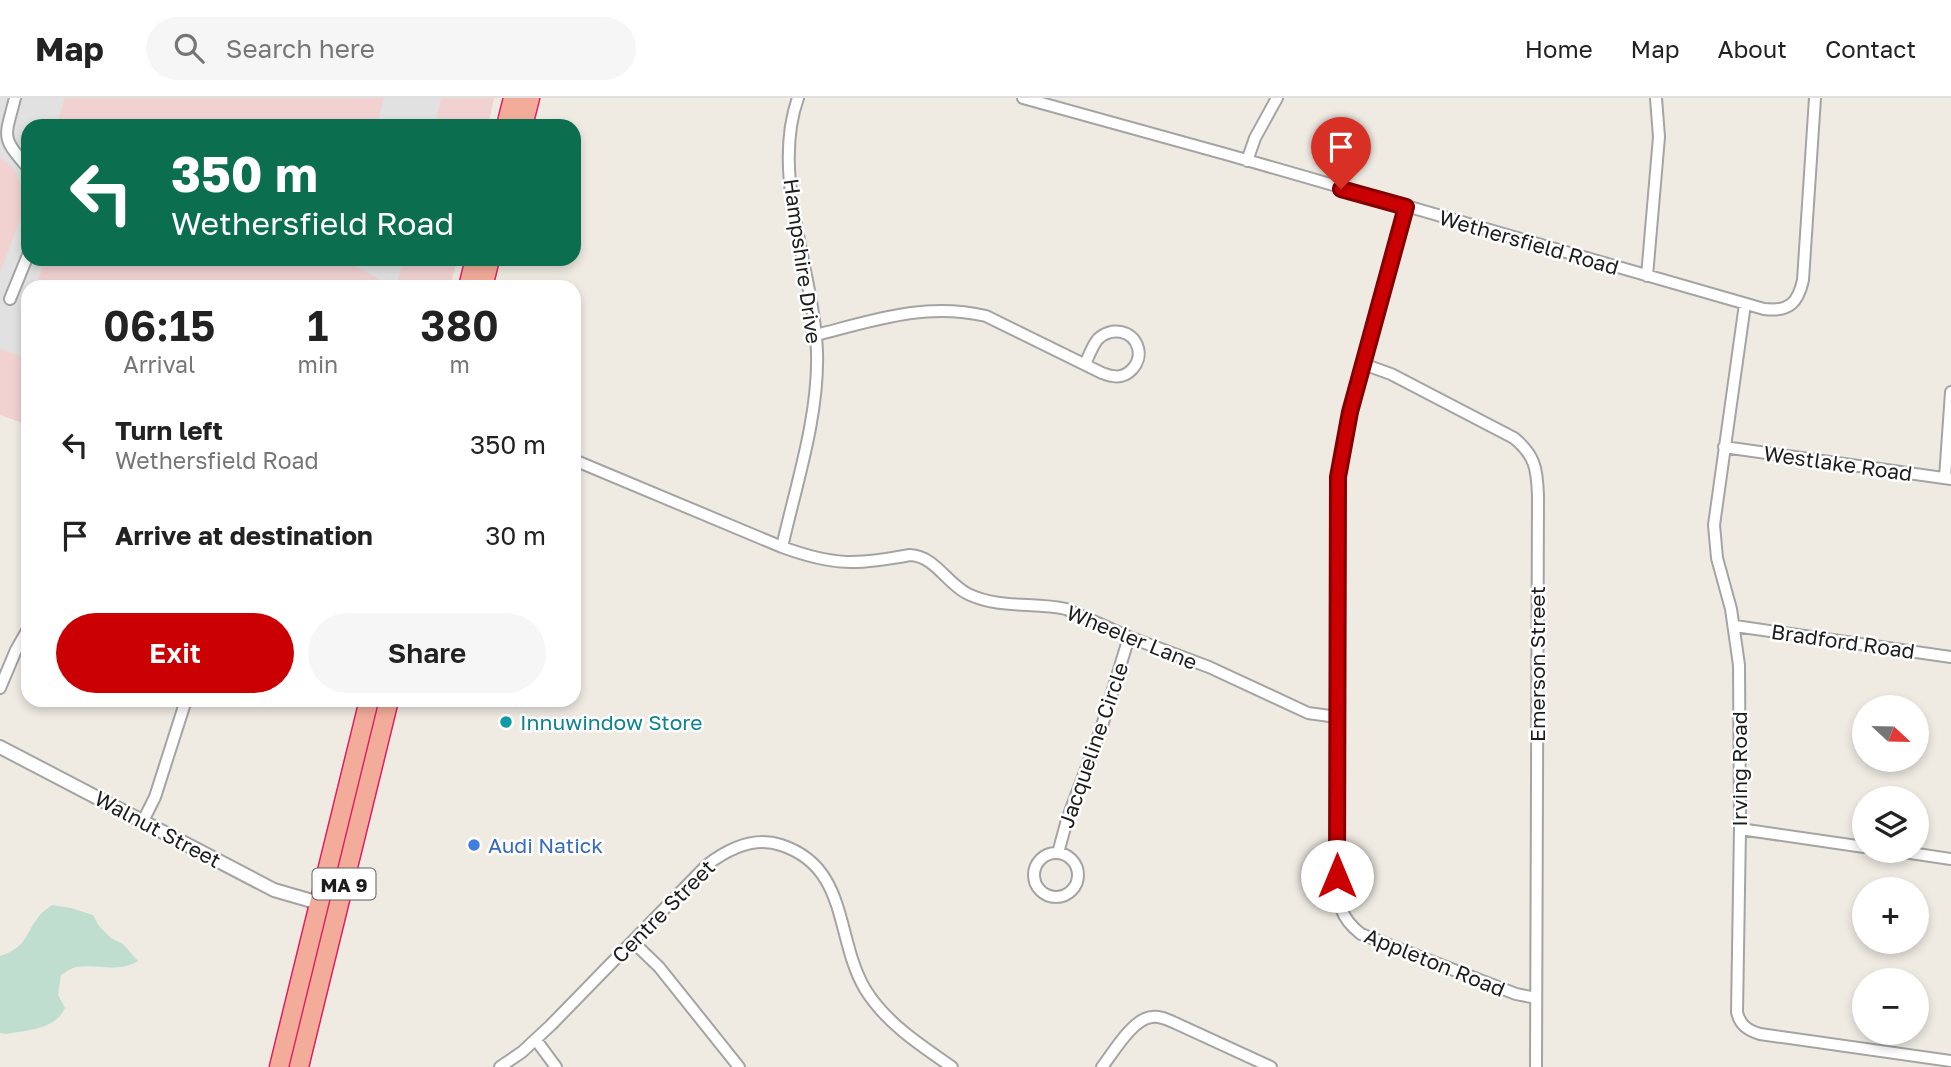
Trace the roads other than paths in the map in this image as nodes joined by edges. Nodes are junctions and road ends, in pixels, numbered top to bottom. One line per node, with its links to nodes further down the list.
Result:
1 (15, 98): 11 (street)
2 (513, 98): 9 (highway)
3 (530, 98): 10 (highway)
4 (798, 98): 18 (street, Hampshire Drive)
5 (1023, 98): 12 (street, Wethersfield Road)
6 (1277, 98): 12 (street)
7 (1656, 98): 15 (street)
8 (1815, 98): 17 (street, Wethersfield Road)
9 (508, 119)
10 (525, 119)
11 (21, 161)
12 (1247, 161): 13 (street, Wethersfield Road)
13 (1406, 207): 15 (street, Wethersfield Road); 19 (street, Appleton Road)
14 (24, 266): 16 (street)
15 (1647, 276): 17 (street, Wethersfield Road)
16 (10, 299)
17 (1745, 304): 22 (street, Irving Road)
18 (816, 335): 20 (street); 25 (street, Hampshire Drive)
19 (1363, 363): 34 (street, Appleton Road); 44 (street, Emerson Street)
20 (1085, 364): 20 (street)
21 (1951, 392): 24 (street)
22 (1724, 447): 24 (street, Westlake Road); 26 (street, Irving Road)
23 (581, 463): 25 (street, Wheeler Lane)
24 (1948, 479)
25 (782, 547): 27 (street, Wheeler Lane)
26 (1735, 626): 29 (street, Bradford Road); 37 (street, Irving Road)
27 (1129, 637): 34 (street, Wheeler Lane); 39 (street, Jacqueline Circle)
28 (21, 641): 30 (street)
29 (1951, 657)
30 (0, 688)
31 (184, 707): 36 (street)
32 (367, 707): 42 (highway, MA 9)
33 (387, 707): 48 (highway, MA 9)
34 (1337, 717): 44 (street, Appleton Road)
35 (0, 747): 36 (street, Walnut Street)
36 (143, 821): 42 (street, Walnut Street)
37 (1740, 829): 38 (street); 46 (street, Irving Road)
38 (1852, 845)
39 (1058, 853): 39 (street, Jacqueline Circle)
40 (1929, 856): 41 (street)
41 (1951, 859)
42 (319, 903): 47 (highway, MA 9)
43 (633, 942): 45 (street, Centre Street); 51 (street); 52 (street, Centre Street)
44 (1536, 998): 55 (street, Emerson Street)
45 (536, 1040): 49 (street, Centre Street); 50 (street)
46 (1951, 1061)
47 (279, 1067)
48 (299, 1067)
49 (500, 1067)
50 (556, 1067)
51 (739, 1067)
52 (952, 1067)
53 (1102, 1067): 54 (street)
54 (1271, 1067)
55 (1536, 1067)

